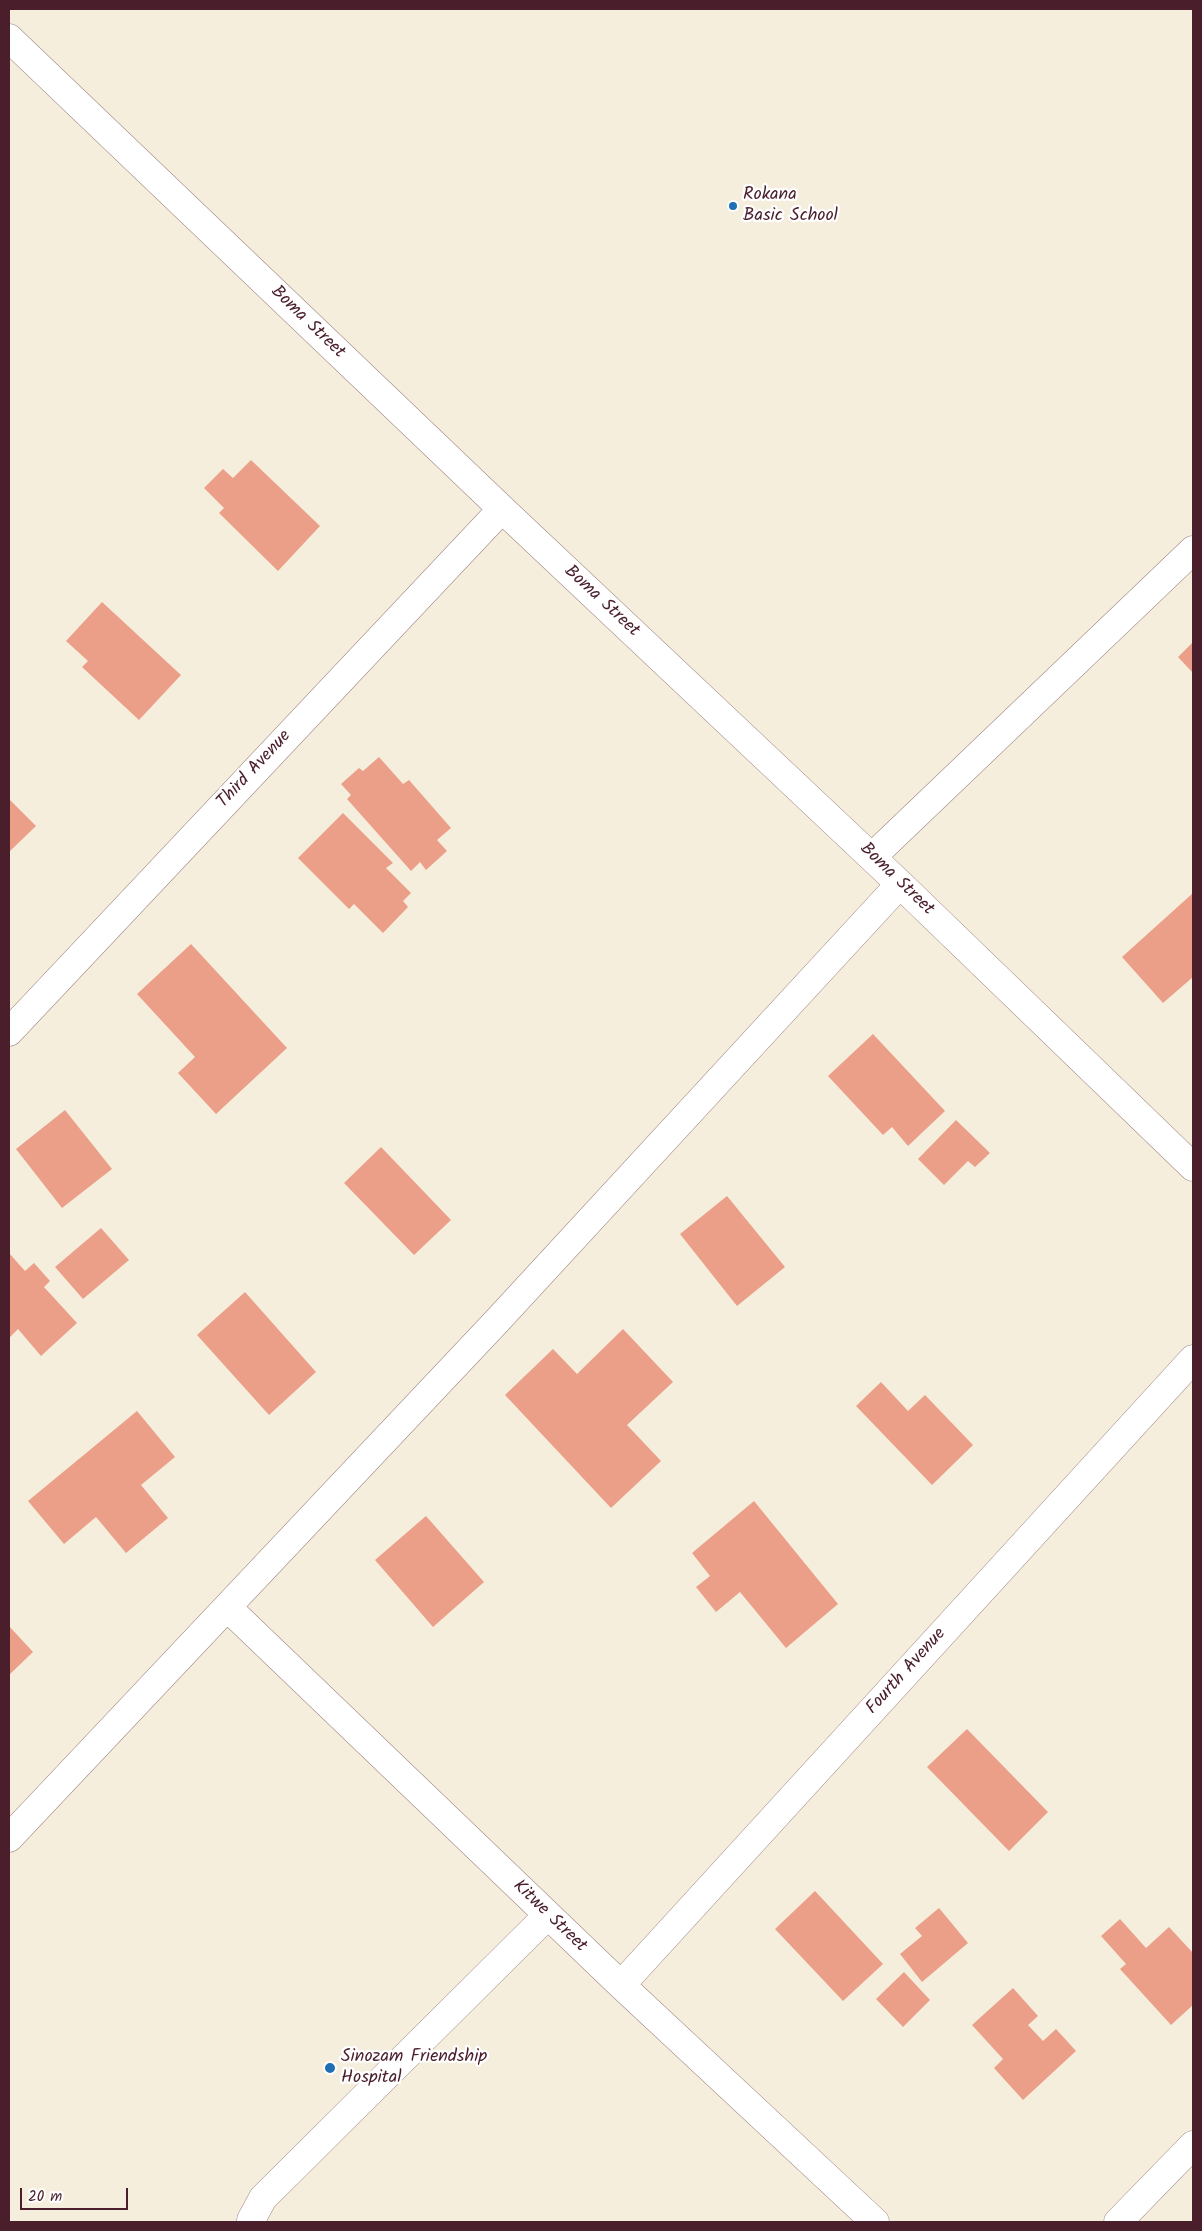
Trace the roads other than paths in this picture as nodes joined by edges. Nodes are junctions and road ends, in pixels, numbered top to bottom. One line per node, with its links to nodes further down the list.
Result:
1 (9, 38): 2 (street, Boma Street)
2 (502, 509): 4 (street, Boma Street); 6 (street, Third Avenue)
3 (1193, 550): 4 (street)
4 (872, 857): 5 (street, Boma Street)
5 (900, 884): 7 (street, Boma Street); 9 (street)
6 (9, 1032)
7 (1193, 1167)
8 (1193, 1359): 12 (street, Fourth Avenue)
9 (228, 1608): 10 (street); 11 (street, Kitwe Street)
10 (9, 1838)
11 (548, 1916): 12 (street, Kitwe Street); 14 (street)
12 (621, 1985): 15 (street, Kitwe Street)
13 (1193, 2144): 16 (street)
14 (252, 2222)
15 (875, 2222)
16 (1118, 2222)

